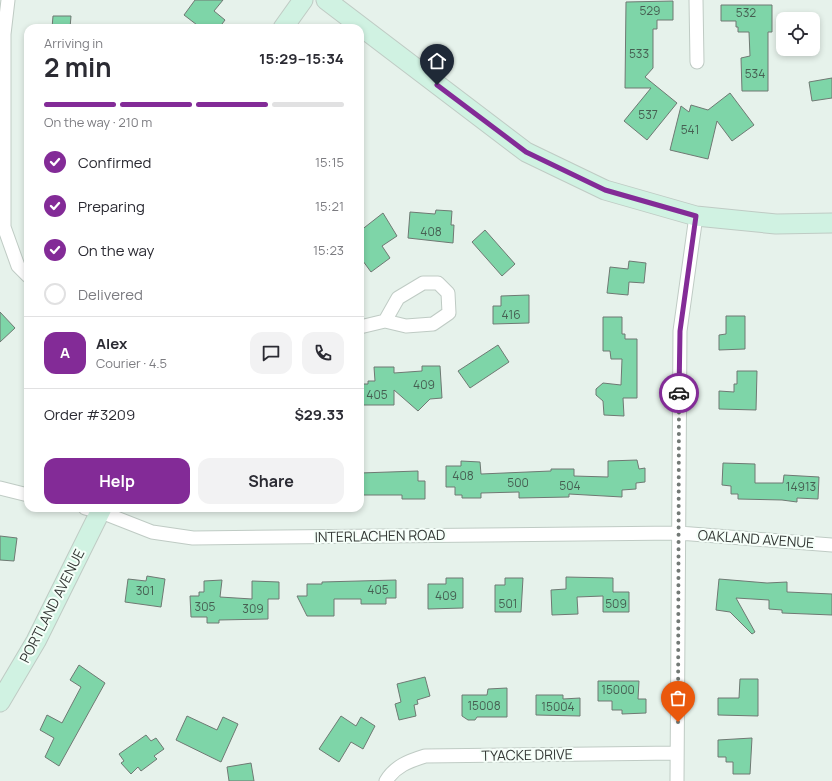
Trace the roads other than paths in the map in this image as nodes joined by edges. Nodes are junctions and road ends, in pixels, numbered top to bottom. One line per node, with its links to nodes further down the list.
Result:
1 (8, 0): 11 (street)
2 (303, 0): 5 (street)
3 (326, 0): 6 (street)
4 (696, 0): 8 (street)
5 (286, 24)
6 (358, 24)
7 (364, 29): 9 (street)
8 (697, 62)
9 (696, 216): 10 (street); 18 (street)
10 (832, 223)
11 (24, 272)
12 (385, 321): 12 (street); 13 (street)
13 (364, 326)
14 (0, 488): 15 (street)
15 (24, 494)
16 (95, 512): 20 (street, PORTLAND AVENUE)
17 (103, 512): 18 (street, INTERLACHEN ROAD)
18 (679, 533): 19 (street, OAKLAND AVENUE); 21 (street)
19 (832, 545)
20 (0, 702)
21 (677, 753): 22 (street, TYACKE DRIVE); 23 (street)
22 (386, 781)
23 (677, 781)

